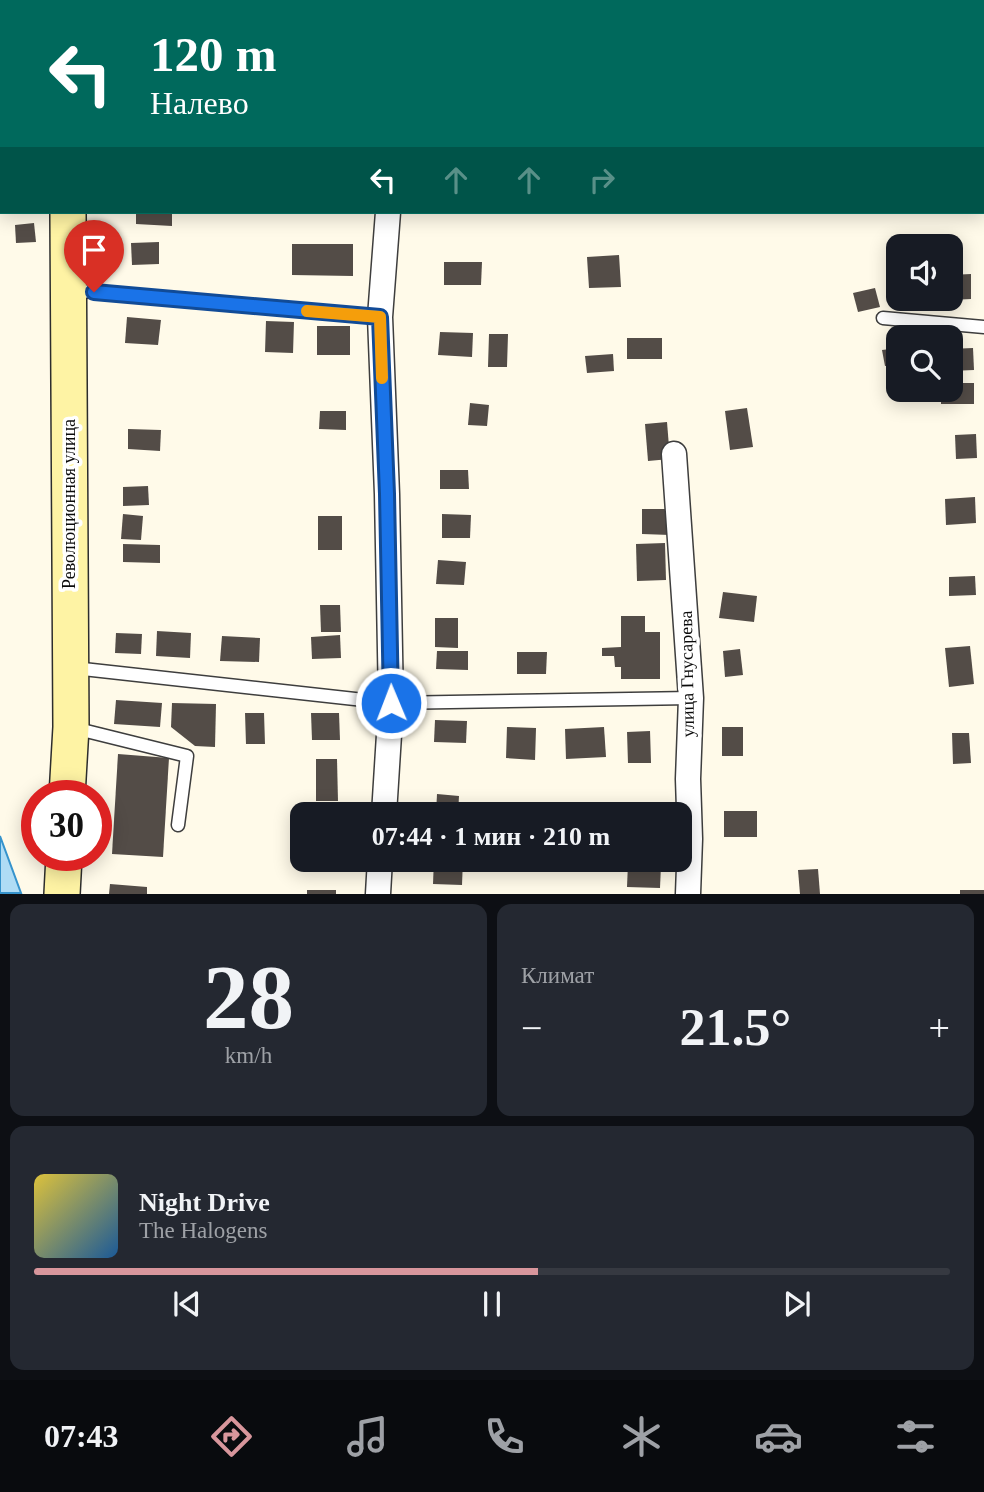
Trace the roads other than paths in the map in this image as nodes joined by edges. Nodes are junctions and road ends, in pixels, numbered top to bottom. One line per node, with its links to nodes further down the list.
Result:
1 (68, 214): 3 (main road, Революционная улица)
2 (387, 214): 4 (street)
3 (68, 289): 4 (lane); 8 (main road, Революционная улица)
4 (380, 317): 10 (street)
5 (883, 318): 6 (lane)
6 (984, 327)
7 (674, 454): 9 (street, улица Гнусарева)
8 (70, 667): 10 (lane); 11 (main road, Революционная улица)
9 (691, 698): 10 (lane); 19 (street, улица Гнусарева)
10 (391, 703): 13 (street)
11 (71, 727): 12 (main road, Революционная улица); 14 (lane)
12 (68, 780)
13 (385, 802)
14 (178, 825)
15 (63, 871): 17 (main road)
16 (379, 872): 18 (street)
17 (62, 894)
18 (378, 894)
19 (688, 894)

